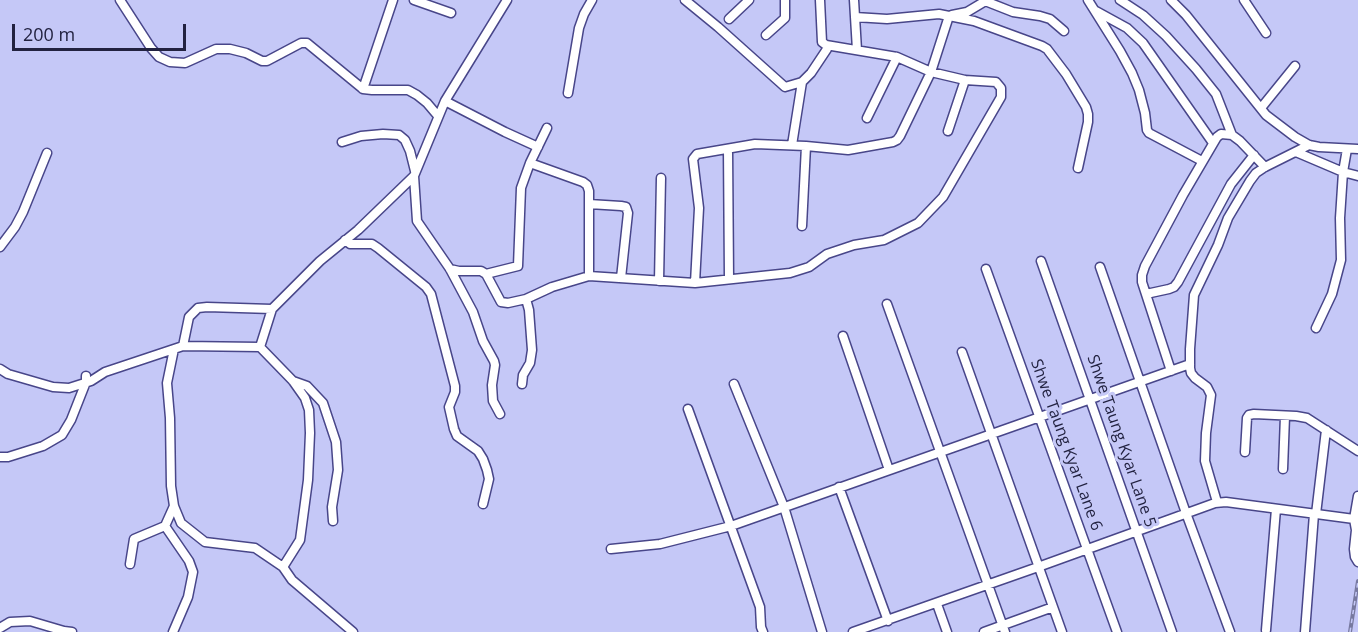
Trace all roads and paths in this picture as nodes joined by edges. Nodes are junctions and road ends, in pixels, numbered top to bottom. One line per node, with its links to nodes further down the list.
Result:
1 (120, 0): 31 (street)
2 (393, 0): 31 (street)
3 (414, 0): 17 (street)
4 (507, 0): 33 (street)
5 (592, 0): 32 (street)
6 (685, 0): 30 (street)
7 (749, 0): 20 (street)
8 (785, 0): 23 (street)
9 (820, 0): 24 (street)
10 (854, 0): 19 (street)
11 (1088, 0): 16 (street)
12 (1120, 0): 39 (street)
13 (1171, 0): 34 (street)
14 (1244, 0): 22 (street)
15 (986, 1): 18 (street); 21 (street)
16 (1095, 10): 41 (street); 52 (street)
17 (451, 13)
18 (949, 16): 19 (street); 28 (street); 55 (street)
19 (855, 17): 25 (street)
20 (729, 19)
21 (1064, 31)
22 (1266, 33)
23 (766, 35)
24 (826, 45): 25 (street); 30 (street)
25 (857, 50): 26 (street)
26 (897, 57): 28 (street); 36 (street)
27 (1295, 66): 34 (street)
28 (931, 72): 29 (street); 44 (street)
29 (965, 80): 38 (street); 71 (street)
30 (802, 82): 42 (street)
31 (363, 89): 35 (street)
32 (568, 93)
33 (445, 101): 35 (street); 45 (street)
34 (1261, 108): 43 (street)
35 (438, 116): 57 (street)
36 (867, 118)
37 (547, 128): 45 (street)
38 (948, 131)
39 (1232, 135): 41 (street); 51 (street)
40 (342, 142): 57 (street)
41 (1213, 143): 52 (street)
42 (792, 145): 44 (street); 46 (street)
43 (1309, 145): 47 (street); 49 (street)
44 (806, 146): 61 (street)
45 (538, 147): 53 (street)
46 (728, 149): 71 (street); 73 (street)
47 (1347, 149): 48 (street); 56 (street)
48 (1358, 149)
49 (1296, 152): 54 (street); 56 (street)
50 (48, 153): 63 (street)
51 (1254, 155): 54 (street); 74 (street)
52 (1202, 161): 74 (street)
53 (530, 163): 60 (street); 68 (street)
54 (1265, 167): 83 (street)
55 (1078, 168)
56 (1343, 172): 58 (street); 78 (street)
57 (414, 174): 62 (street); 66 (street)
58 (1358, 176)
59 (661, 178): 72 (street)
60 (589, 204): 69 (street); 70 (street)
61 (802, 226)
62 (345, 240): 77 (street); 107 (street)
63 (0, 247)
64 (1041, 261): 91 (street, Shwe Taung Kyar Lane 5)
65 (1100, 267): 88 (street)
66 (450, 269): 68 (street); 93 (street)
67 (986, 269): 95 (street, Shwe Taung Kyar Lane 6)
68 (486, 274): 75 (street)
69 (589, 276): 70 (street); 75 (street)
70 (621, 278): 72 (street)
71 (729, 279): 73 (street)
72 (659, 281): 73 (street)
73 (695, 283)
74 (1146, 294): 85 (street)
75 (526, 299): 89 (street)
76 (887, 304): 99 (street)
77 (272, 309): 80 (street); 81 (street)
78 (1316, 328)
79 (843, 336): 103 (street)
80 (260, 347): 81 (street); 87 (street)
81 (178, 348): 86 (street); 108 (street)
82 (962, 352): 97 (street)
83 (1190, 364): 85 (street); 106 (street)
84 (0, 369): 86 (street)
85 (1171, 371): 88 (street)
86 (86, 379): 101 (street)
87 (293, 381): 114 (street); 122 (street)
88 (1140, 381): 91 (street); 111 (street)
89 (522, 384)
90 (734, 384): 109 (street)
91 (1090, 399): 95 (street); 117 (street, Shwe Taung Kyar Lane 5)
92 (688, 409): 116 (street)
93 (500, 414)
94 (1285, 416): 96 (street); 100 (street); 102 (street)
95 (1040, 417): 97 (street); 119 (street, Shwe Taung Kyar Lane 6)
96 (1326, 430): 98 (street); 112 (street)
97 (990, 434): 99 (street); 123 (street)
98 (1358, 451)
99 (939, 452): 103 (street); 124 (street)
100 (1245, 452)
101 (0, 458)
102 (1283, 469)
103 (889, 470): 104 (street)
104 (839, 488): 109 (street); 127 (street)
105 (1358, 496): 113 (street)
106 (1217, 502): 110 (street); 111 (street)
107 (483, 504)
108 (174, 506): 115 (street); 122 (street)
109 (784, 507): 116 (street); 135 (street)
110 (1276, 509): 112 (street); 130 (street)
111 (1186, 513): 117 (street); 142 (street)
112 (1315, 514): 113 (street); 143 (street)
113 (1354, 519): 120 (street)
114 (333, 521)
115 (165, 526): 121 (street); 132 (street)
116 (731, 526): 118 (street); 134 (street)
117 (1137, 531): 119 (street); 141 (street, Shwe Taung Kyar Lane 5)
118 (611, 549)
119 (1088, 549): 123 (street); 140 (street, Shwe Taung Kyar Lane 6)
120 (1358, 562)
121 (130, 564)
122 (283, 567): 133 (street)
123 (1038, 567): 124 (street); 126 (street)
124 (988, 585): 125 (street); 129 (street)
125 (937, 604): 127 (street); 137 (street)
126 (1053, 607): 129 (street); 139 (street)
127 (888, 621): 136 (street)
128 (0, 628): 131 (street)
129 (1004, 629): 138 (street)
130 (1266, 630)
131 (66, 632)
132 (173, 632)
133 (353, 632)
134 (763, 632)
135 (822, 632)
136 (853, 632)
137 (947, 632)
138 (984, 632)
139 (1062, 632)
140 (1117, 632)
141 (1172, 632)
142 (1230, 632)
143 (1305, 632)

